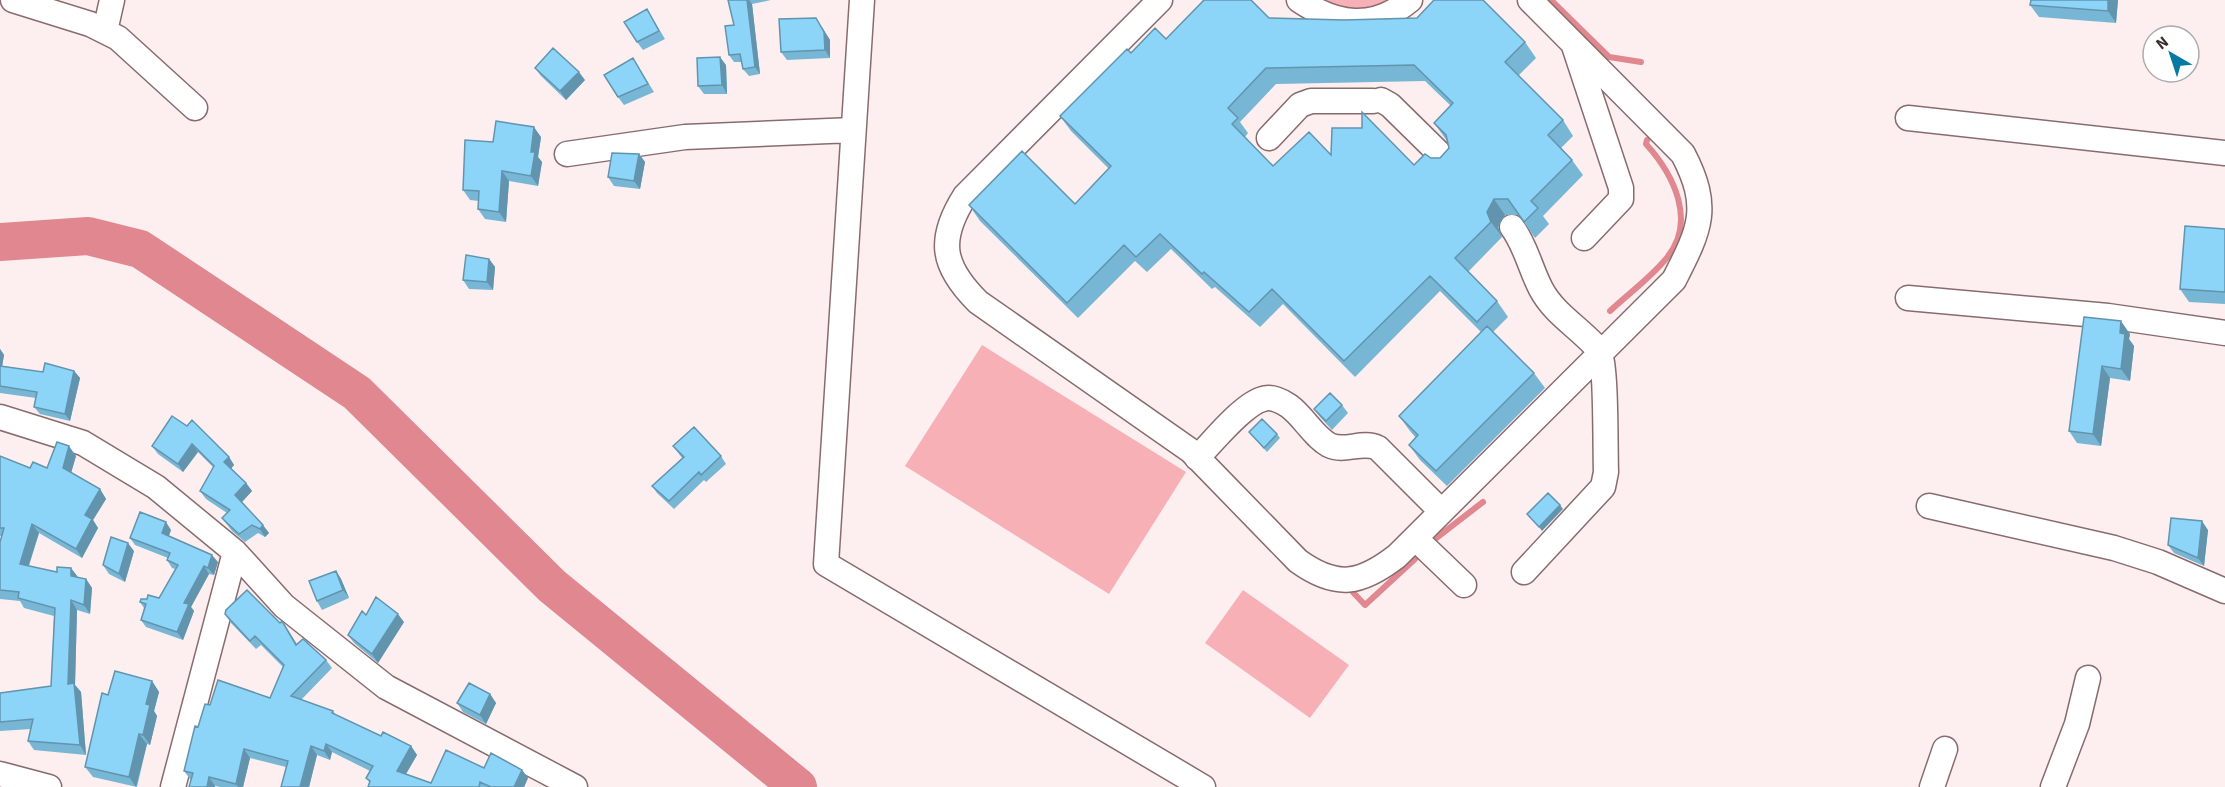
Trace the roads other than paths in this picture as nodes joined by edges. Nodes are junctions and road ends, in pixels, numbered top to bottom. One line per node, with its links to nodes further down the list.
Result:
1 (14, 0): 8 (street)
2 (112, 0): 8 (street)
3 (862, 0): 12 (street)
4 (1160, 0): 23 (street)
5 (1299, 0): 6 (street)
6 (1410, 0)
7 (1530, 0): 9 (street)
8 (105, 31): 10 (street)
9 (1572, 41): 18 (street); 21 (street)
10 (195, 108)
11 (1908, 118): 14 (street)
12 (853, 130): 15 (street); 37 (street)
13 (1269, 138): 16 (street)
14 (2225, 153)
15 (567, 154)
16 (1446, 160)
17 (1512, 227): 21 (street)
18 (1584, 238)
19 (1908, 298): 20 (street)
20 (2225, 333)
21 (1600, 351): 25 (street); 28 (street)
22 (0, 417): 27 (street)
23 (1197, 458): 25 (street); 26 (street)
24 (1929, 506): 30 (street)
25 (1441, 511): 26 (street)
26 (1415, 538): 29 (street)
27 (235, 552): 35 (street); 36 (street)
28 (1524, 572)
29 (1464, 585)
30 (2225, 591)
31 (2088, 678): 39 (street)
32 (1945, 749): 38 (street)
33 (0, 774): 34 (street)
34 (49, 787)
35 (173, 787)
36 (575, 787)
37 (1203, 787)
38 (1932, 787)
39 (2053, 787)

